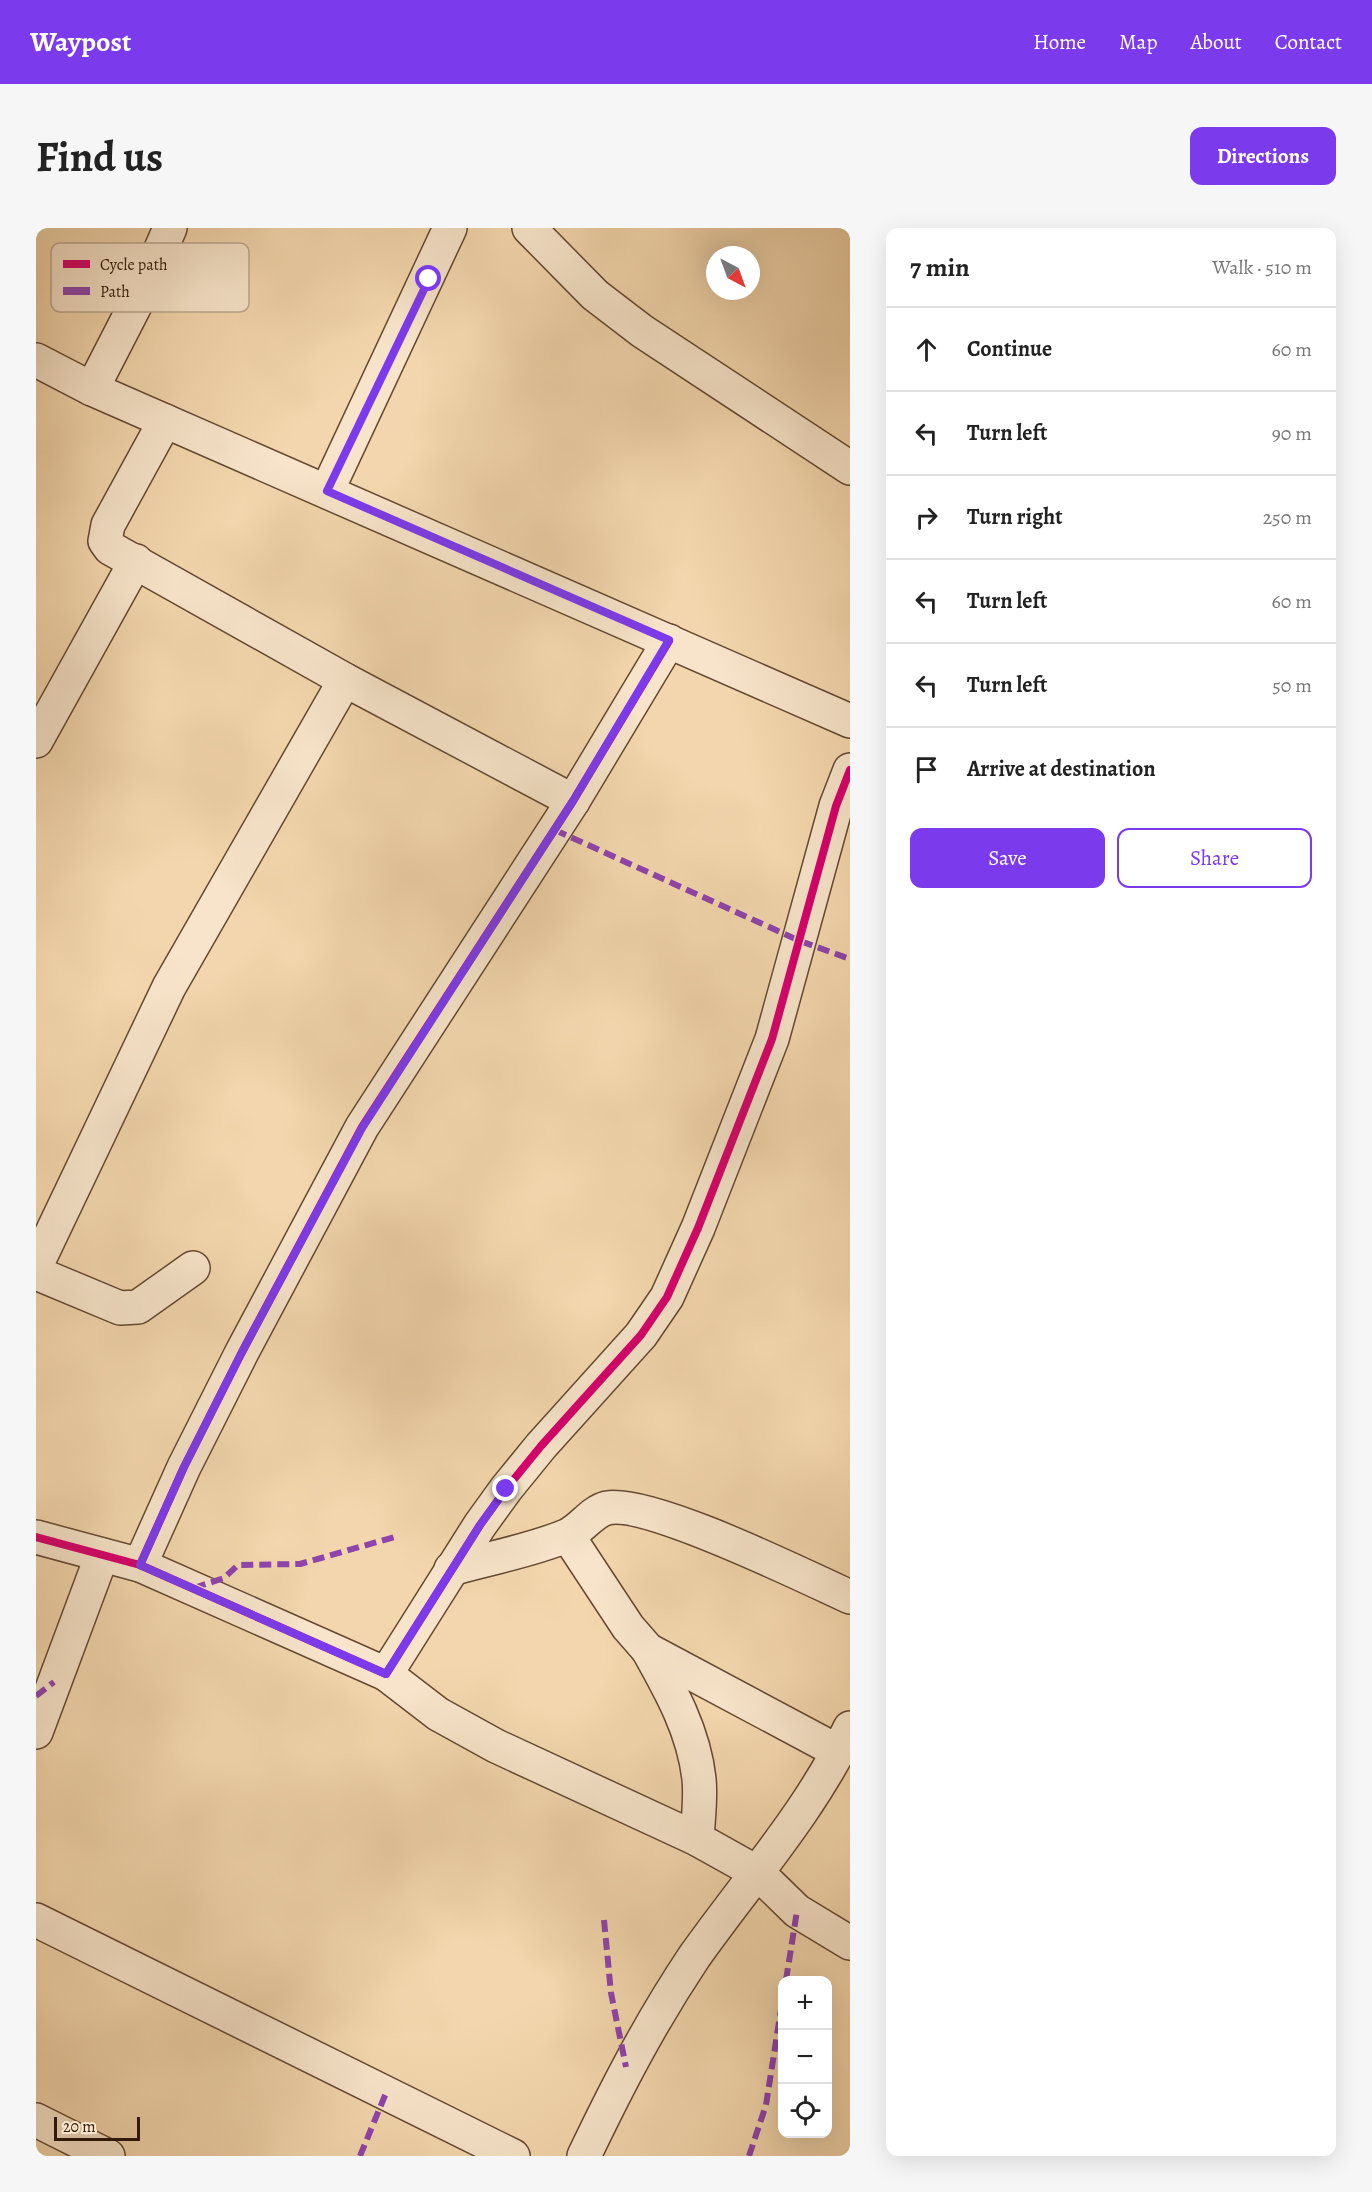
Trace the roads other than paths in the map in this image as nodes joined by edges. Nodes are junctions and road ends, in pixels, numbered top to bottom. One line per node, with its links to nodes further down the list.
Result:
1 (170, 228): 4 (street)
2 (450, 228): 10 (street)
3 (529, 228): 9 (street)
4 (164, 243)
5 (131, 312): 7 (street)
6 (36, 360): 7 (street)
7 (92, 388): 8 (street)
8 (165, 421): 10 (street); 11 (street)
9 (850, 468)
10 (327, 491): 12 (street)
11 (136, 561): 13 (street); 15 (street)
12 (669, 640): 14 (street); 17 (street)
13 (345, 680): 17 (street); 18 (street)
14 (850, 721)
15 (36, 741)
16 (850, 770): 25 (street)
17 (573, 801): 24 (street)
18 (36, 1266)
19 (193, 1268): 20 (street)
20 (36, 1273)
21 (568, 1536): 25 (street); 26 (street); 27 (street)
22 (36, 1537): 23 (street)
23 (102, 1555): 24 (street); 29 (street)
24 (140, 1565): 28 (street)
25 (452, 1569): 28 (street)
26 (850, 1597)
27 (648, 1650): 30 (street); 31 (street)
28 (386, 1674): 31 (street)
29 (36, 1732)
30 (844, 1740): 32 (street)
31 (697, 1839): 32 (street)
32 (758, 1873): 34 (street); 38 (street)
33 (36, 1920): 37 (street)
34 (850, 1943)
35 (36, 2120): 36 (street)
36 (108, 2156)
37 (513, 2156)
38 (584, 2156)

